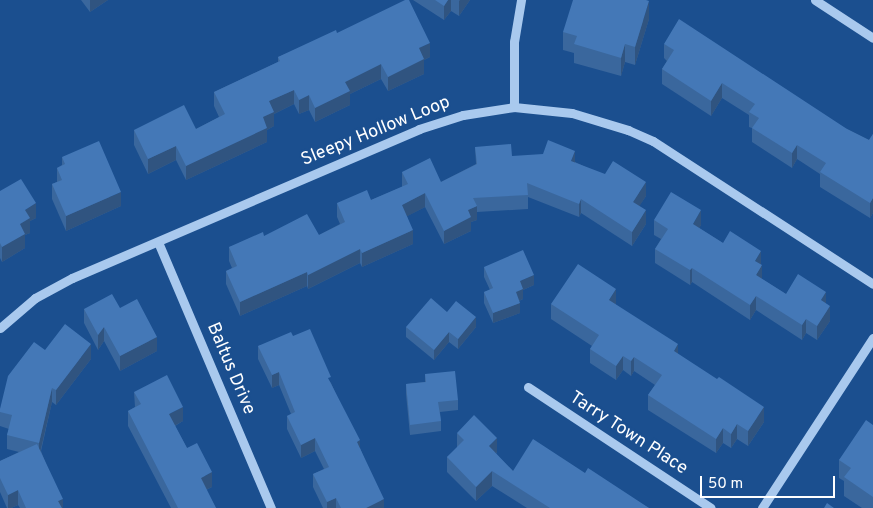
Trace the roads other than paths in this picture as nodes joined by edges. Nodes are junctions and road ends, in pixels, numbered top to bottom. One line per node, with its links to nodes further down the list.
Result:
1 (521, 0): 4 (street)
2 (815, 0): 3 (street)
3 (873, 38)
4 (514, 107): 5 (street, Sleepy Hollow Loop); 6 (street, Sleepy Hollow Loop)
5 (158, 242): 7 (street, Sleepy Hollow Loop); 10 (street, Baltus Drive)
6 (873, 284)
7 (0, 328)
8 (873, 338): 12 (street)
9 (528, 387): 11 (street, Tarry Town Place)
10 (271, 508)
11 (711, 508)
12 (762, 508)

